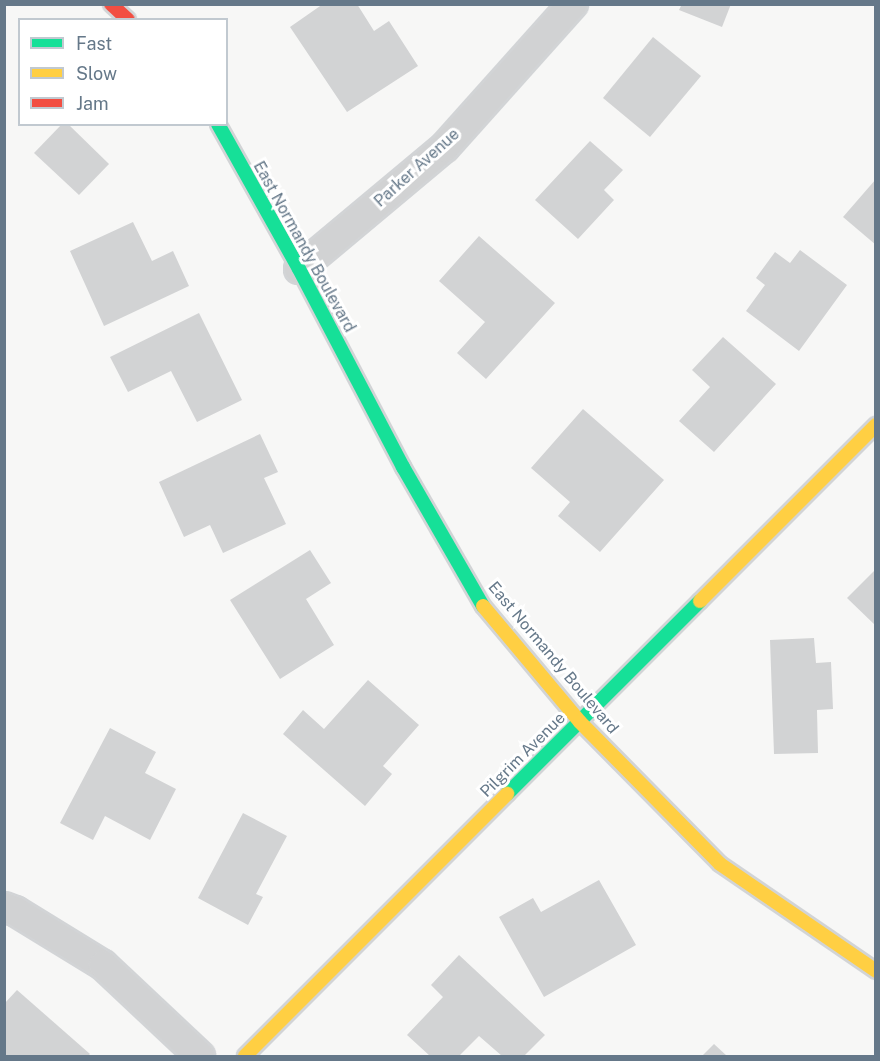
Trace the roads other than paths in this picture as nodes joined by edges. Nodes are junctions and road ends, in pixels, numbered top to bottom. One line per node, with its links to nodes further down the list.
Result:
1 (111, 4): 3 (street)
2 (573, 4): 5 (street, Parker Avenue)
3 (126, 18)
4 (219, 126): 5 (street, East Normandy Boulevard)
5 (299, 269): 7 (street, East Normandy Boulevard)
6 (876, 425): 7 (street, Pilgrim Avenue)
7 (580, 722): 9 (street, East Normandy Boulevard); 11 (street, Pilgrim Avenue)
8 (4, 907): 10 (street)
9 (876, 971)
10 (200, 1056)
11 (245, 1056)

